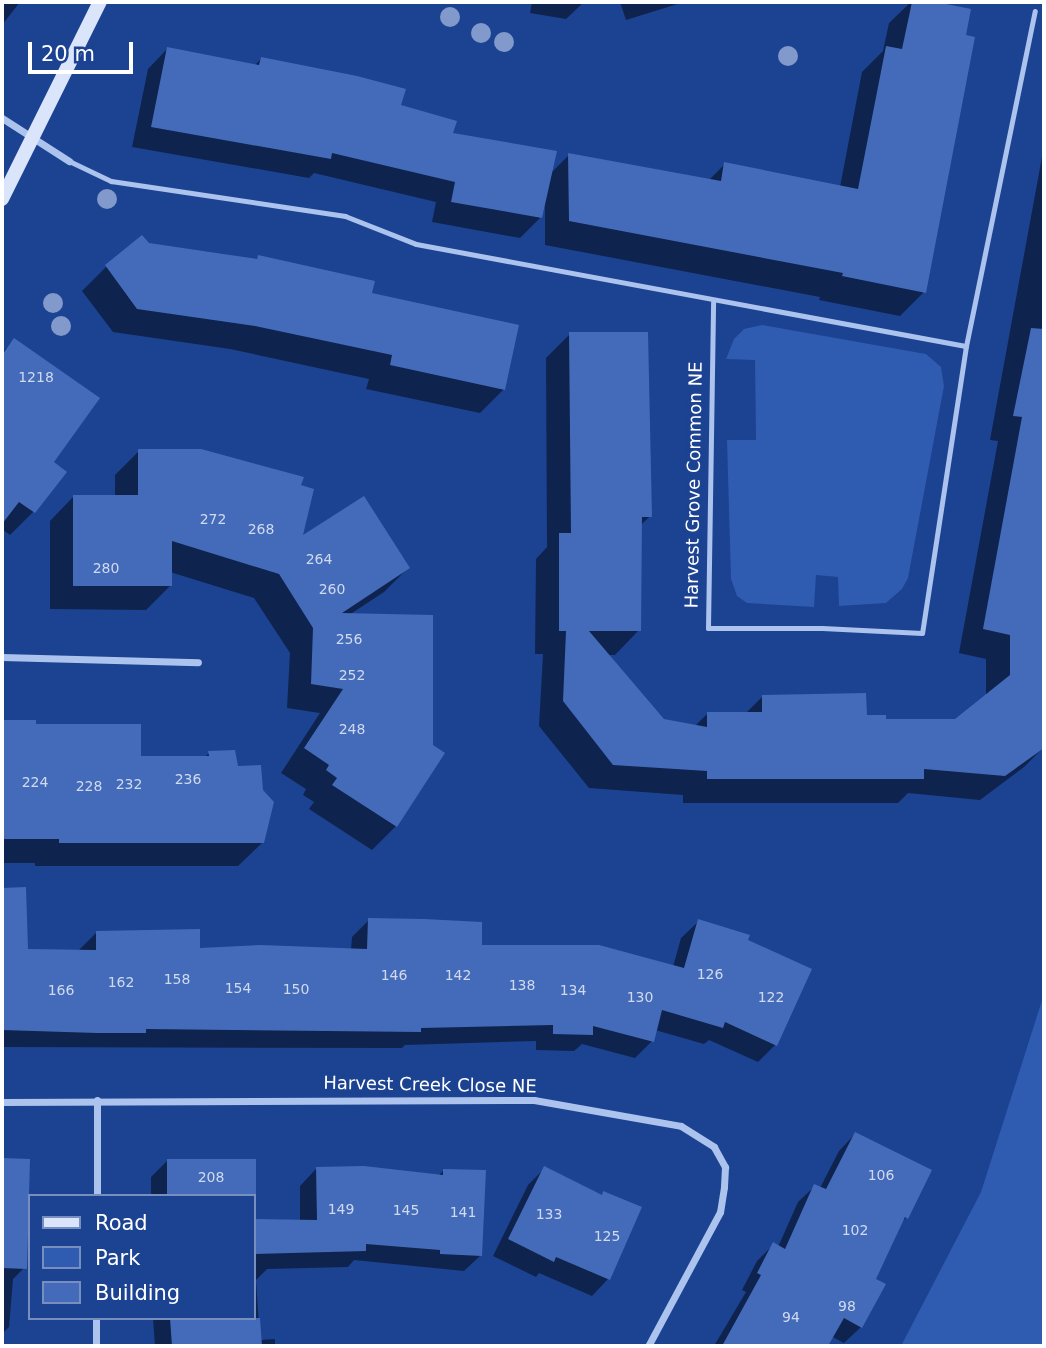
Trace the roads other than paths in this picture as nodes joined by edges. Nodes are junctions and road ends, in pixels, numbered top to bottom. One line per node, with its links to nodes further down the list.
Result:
1 (100, 2): 4 (street)
2 (1035, 11): 8 (lane, Harvest Grove Common NE)
3 (2, 118): 4 (street)
4 (33, 137): 5 (street); 6 (street)
5 (69, 161): 7 (lane)
6 (2, 199)
7 (713, 300): 8 (lane); 8 (lane, Harvest Grove Common NE)
8 (966, 346)
9 (2, 657): 10 (street)
10 (198, 662)
11 (97, 1100): 12 (street, Harvest Creek Close NE); 13 (street); 16 (street, Harvest Creek Close NE)
12 (2, 1102)
13 (97, 1194)
14 (96, 1320): 15 (street)
15 (96, 1346)
16 (649, 1346)

